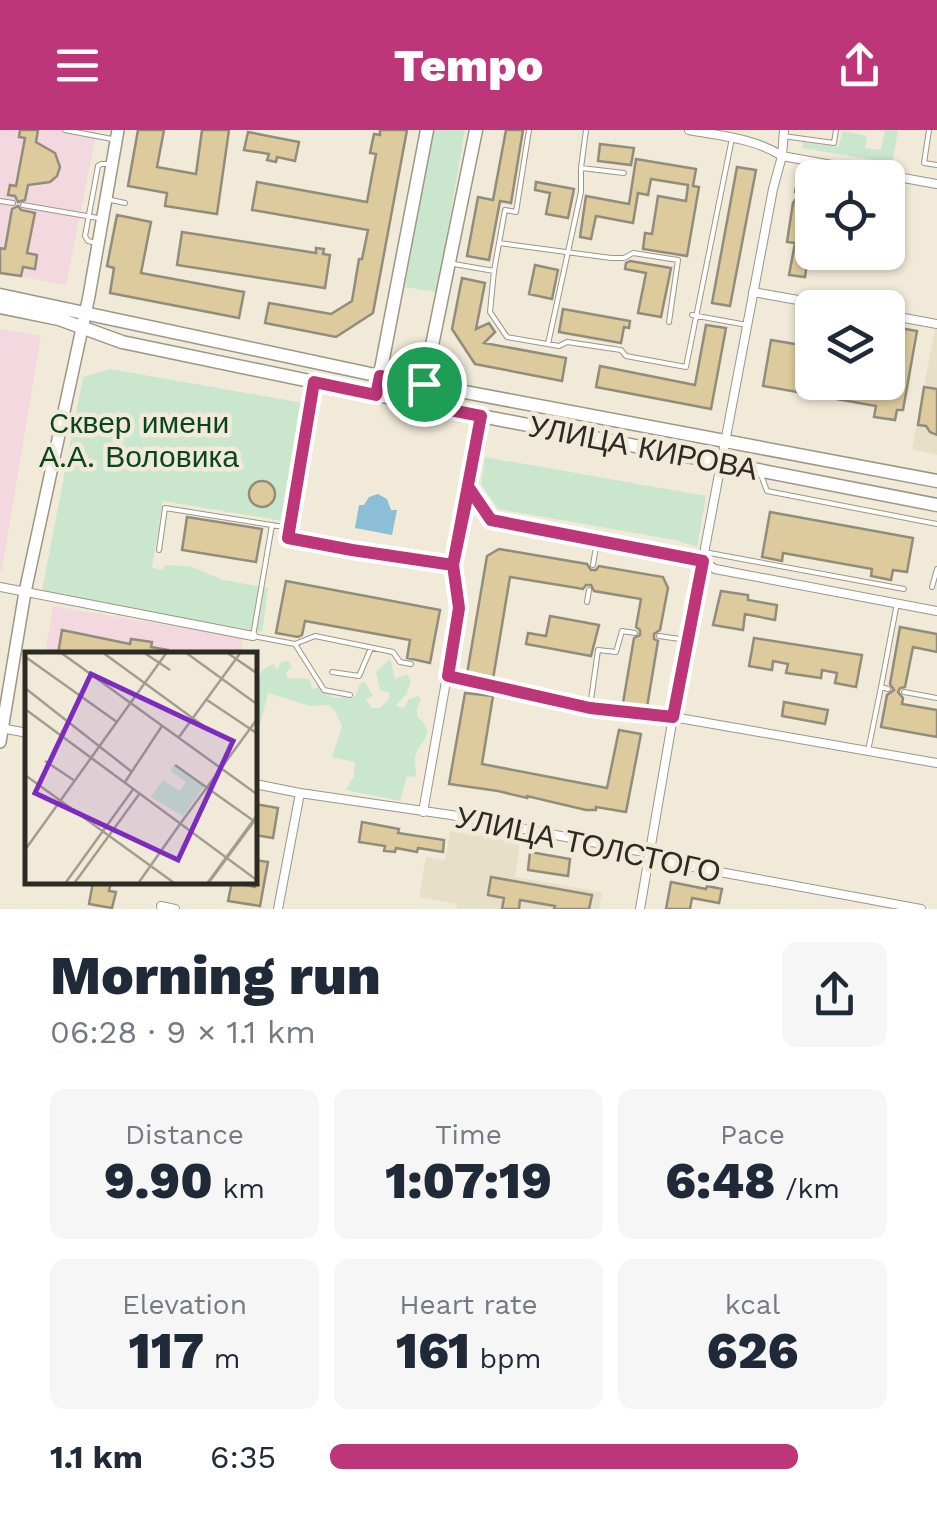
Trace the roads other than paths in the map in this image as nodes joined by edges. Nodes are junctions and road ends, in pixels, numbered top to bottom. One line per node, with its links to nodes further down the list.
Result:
1 (64, 130): 9 (lane)
2 (427, 130): 47 (main road)
3 (476, 130): 33 (main road)
4 (529, 130): 28 (lane)
5 (586, 130): 17 (lane)
6 (689, 130): 12 (street)
7 (836, 130): 10 (lane)
8 (929, 130): 16 (lane)
9 (82, 132): 11 (lane)
10 (784, 133): 13 (street)
11 (117, 135): 15 (main road)
12 (732, 138): 13 (street); 40 (lane)
13 (782, 156): 14 (street); 35 (street)
14 (804, 160)
15 (112, 164): 21 (main road); 26 (lane)
16 (937, 165)
17 (581, 168): 18 (lane); 29 (lane)
18 (624, 172)
19 (905, 178): 20 (street)
20 (937, 184)
21 (106, 199): 23 (lane); 27 (main road)
22 (0, 201): 24 (lane)
23 (125, 202)
24 (14, 203)
25 (24, 205): 26 (lane)
26 (89, 216): 27 (lane); 30 (lane)
27 (103, 219): 30 (main road)
28 (500, 242): 32 (lane); 34 (lane)
29 (571, 243): 31 (lane); 32 (lane)
30 (99, 244): 39 (main road)
31 (579, 244)
32 (569, 252): 42 (lane); 46 (lane)
33 (450, 263): 34 (lane); 49 (main road)
34 (494, 271): 46 (lane)
35 (754, 292): 37 (street); 44 (street)
36 (0, 295): 39 (main road, УЛИЦА КИРОВА)
37 (795, 299)
38 (0, 307): 45 (main road, УЛИЦА КИРОВА)
39 (85, 312): 45 (main road); 47 (main road, УЛИЦА КИРОВА)
40 (694, 315): 44 (lane); 46 (lane)
41 (905, 318): 43 (street)
42 (669, 322)
43 (937, 324)
44 (747, 326): 53 (street)
45 (82, 327): 48 (main road, УЛИЦА КИРОВА); 72 (main road)
46 (548, 344)
47 (380, 376): 49 (main road, УЛИЦА КИРОВА); 50 (main road)
48 (314, 382): 50 (main road, УЛИЦА КИРОВА); 61 (lane)
49 (424, 384): 51 (main road); 53 (main road, УЛИЦА КИРОВА)
50 (376, 395): 51 (main road, УЛИЦА КИРОВА)
51 (420, 404): 52 (main road, УЛИЦА КИРОВА)
52 (481, 416): 54 (main road, УЛИЦА КИРОВА); 57 (street)
53 (725, 441): 54 (street); 56 (main road, УЛИЦА КИРОВА)
54 (722, 463): 55 (main road, УЛИЦА КИРОВА); 64 (street)
55 (759, 471): 58 (main road, УЛИЦА КИРОВА); 59 (lane)
56 (937, 481)
57 (469, 488): 62 (street); 65 (street)
58 (937, 505)
59 (937, 524)
60 (272, 525): 61 (lane); 63 (lane); 77 (lane)
61 (290, 528): 65 (lane)
62 (597, 540): 64 (street); 66 (lane)
63 (159, 550)
64 (704, 557): 70 (lane); 74 (street); 79 (street)
65 (453, 565): 84 (street)
66 (593, 565)
67 (937, 568): 69 (lane)
68 (0, 587): 72 (street)
69 (932, 588)
70 (904, 589)
71 (589, 590): 73 (lane)
72 (25, 592): 77 (street); 92 (main road)
73 (587, 602)
74 (897, 603): 75 (street); 85 (lane)
75 (937, 611)
76 (634, 633): 90 (lane)
77 (253, 636): 80 (lane)
78 (659, 636): 79 (lane)
79 (688, 640): 91 (street)
80 (295, 644): 81 (lane); 88 (lane)
81 (370, 648): 82 (lane); 83 (lane)
82 (410, 664)
83 (332, 672)
84 (448, 676): 90 (lane); 97 (street)
85 (880, 688): 86 (lane); 93 (lane)
86 (888, 689)
87 (904, 692): 89 (lane)
88 (350, 695)
89 (937, 698)
90 (590, 708): 91 (lane)
91 (673, 717): 93 (street); 98 (street)
92 (1, 733)
93 (868, 751): 94 (street)
94 (937, 763)
95 (258, 785): 96 (street, УЛИЦА ТОЛСТОГО)
96 (300, 793): 97 (street, УЛИЦА ТОЛСТОГО); 102 (street)
97 (423, 812): 98 (street, УЛИЦА ТОЛСТОГО)
98 (649, 853): 99 (street, УЛИЦА ТОЛСТОГО); 103 (street)
99 (867, 904): 104 (street, УЛИЦА ТОЛСТОГО)
100 (160, 906): 101 (street)
101 (175, 909)
102 (278, 909)
103 (640, 909)
104 (921, 909)

